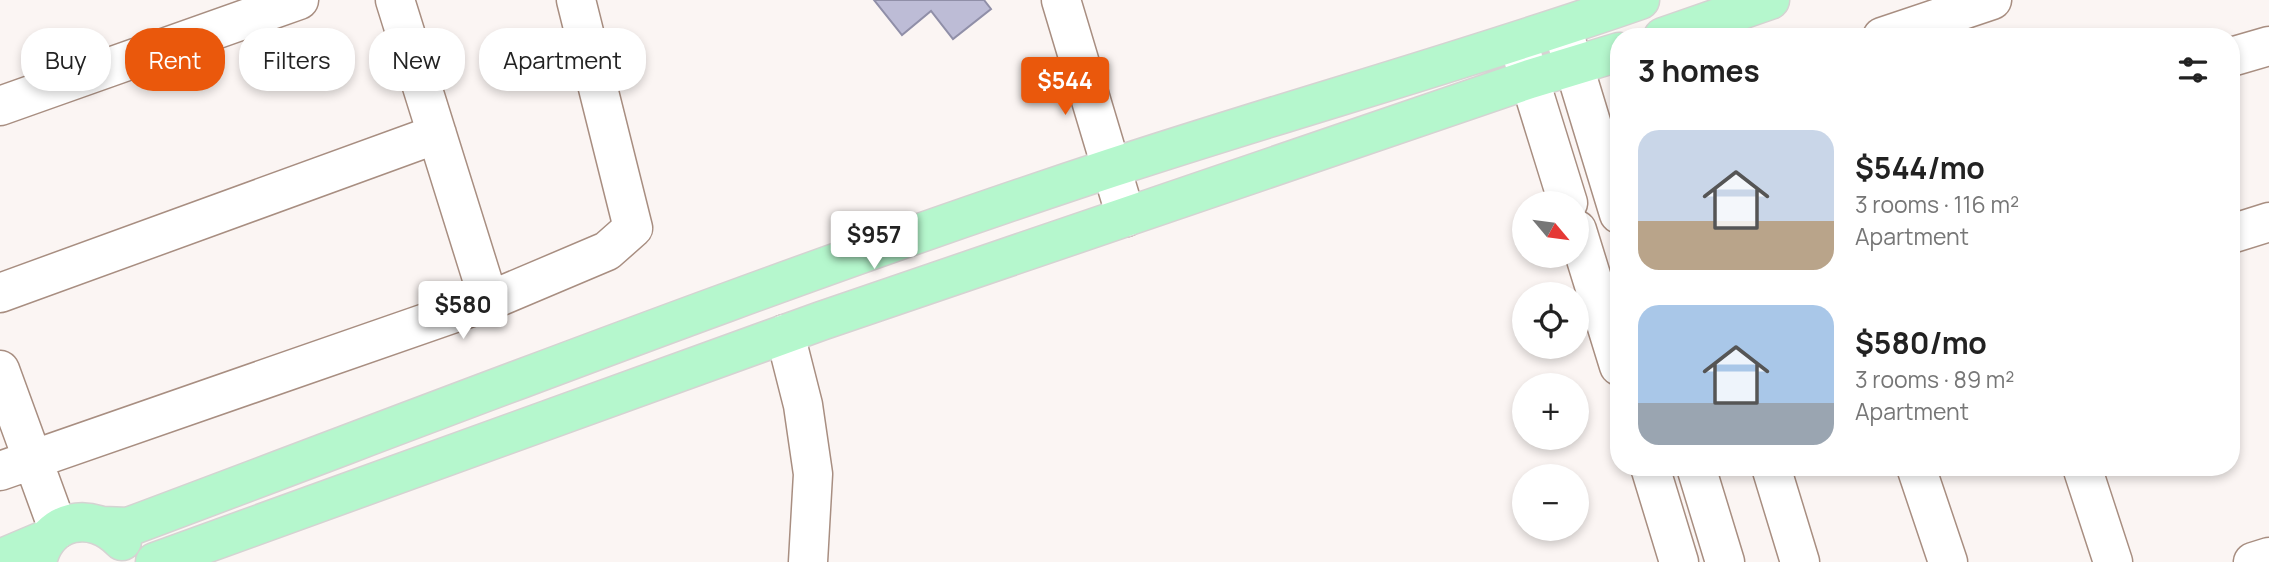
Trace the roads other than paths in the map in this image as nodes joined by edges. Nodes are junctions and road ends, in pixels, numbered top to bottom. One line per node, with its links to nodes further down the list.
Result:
1 (299, 0): 17 (street)
2 (395, 0): 18 (street)
3 (576, 0): 27 (street)
4 (1061, 0): 19 (street)
5 (1640, 0): 8 (main road)
6 (1770, 0): 9 (main road)
7 (1992, 0): 10 (street)
8 (1562, 27): 11 (main road); 15 (street)
9 (1689, 28)
10 (1909, 28)
11 (1518, 42): 16 (street); 19 (main road)
12 (2269, 46): 13 (street)
13 (2240, 54)
14 (1610, 55): 15 (main road)
15 (1574, 67): 16 (main road); 20 (street)
16 (1530, 79): 21 (street); 22 (main road)
17 (0, 106)
18 (437, 134): 26 (street); 27 (street)
19 (1111, 168): 22 (street); 37 (main road)
20 (1610, 185)
21 (1564, 191)
22 (1126, 217): 28 (main road)
23 (2269, 222): 24 (street)
24 (2240, 230)
25 (1589, 268): 29 (street)
26 (0, 292)
27 (489, 301): 31 (street)
28 (785, 334): 42 (main road); 43 (street)
29 (1610, 337)
30 (0, 370): 31 (street)
31 (16, 465): 38 (street)
32 (1653, 476): 44 (street)
33 (1699, 476): 45 (street)
34 (1775, 476): 46 (street)
35 (1919, 476): 47 (street)
36 (2085, 476): 48 (street)
37 (103, 526): 38 (main road); 41 (main road)
38 (47, 543): 40 (main road)
39 (2269, 557): 49 (street)
40 (0, 559)
41 (130, 562)
42 (155, 562)
43 (808, 562)
44 (1679, 562)
45 (1725, 562)
46 (1800, 562)
47 (1948, 562)
48 (2113, 562)
49 (2253, 562)

